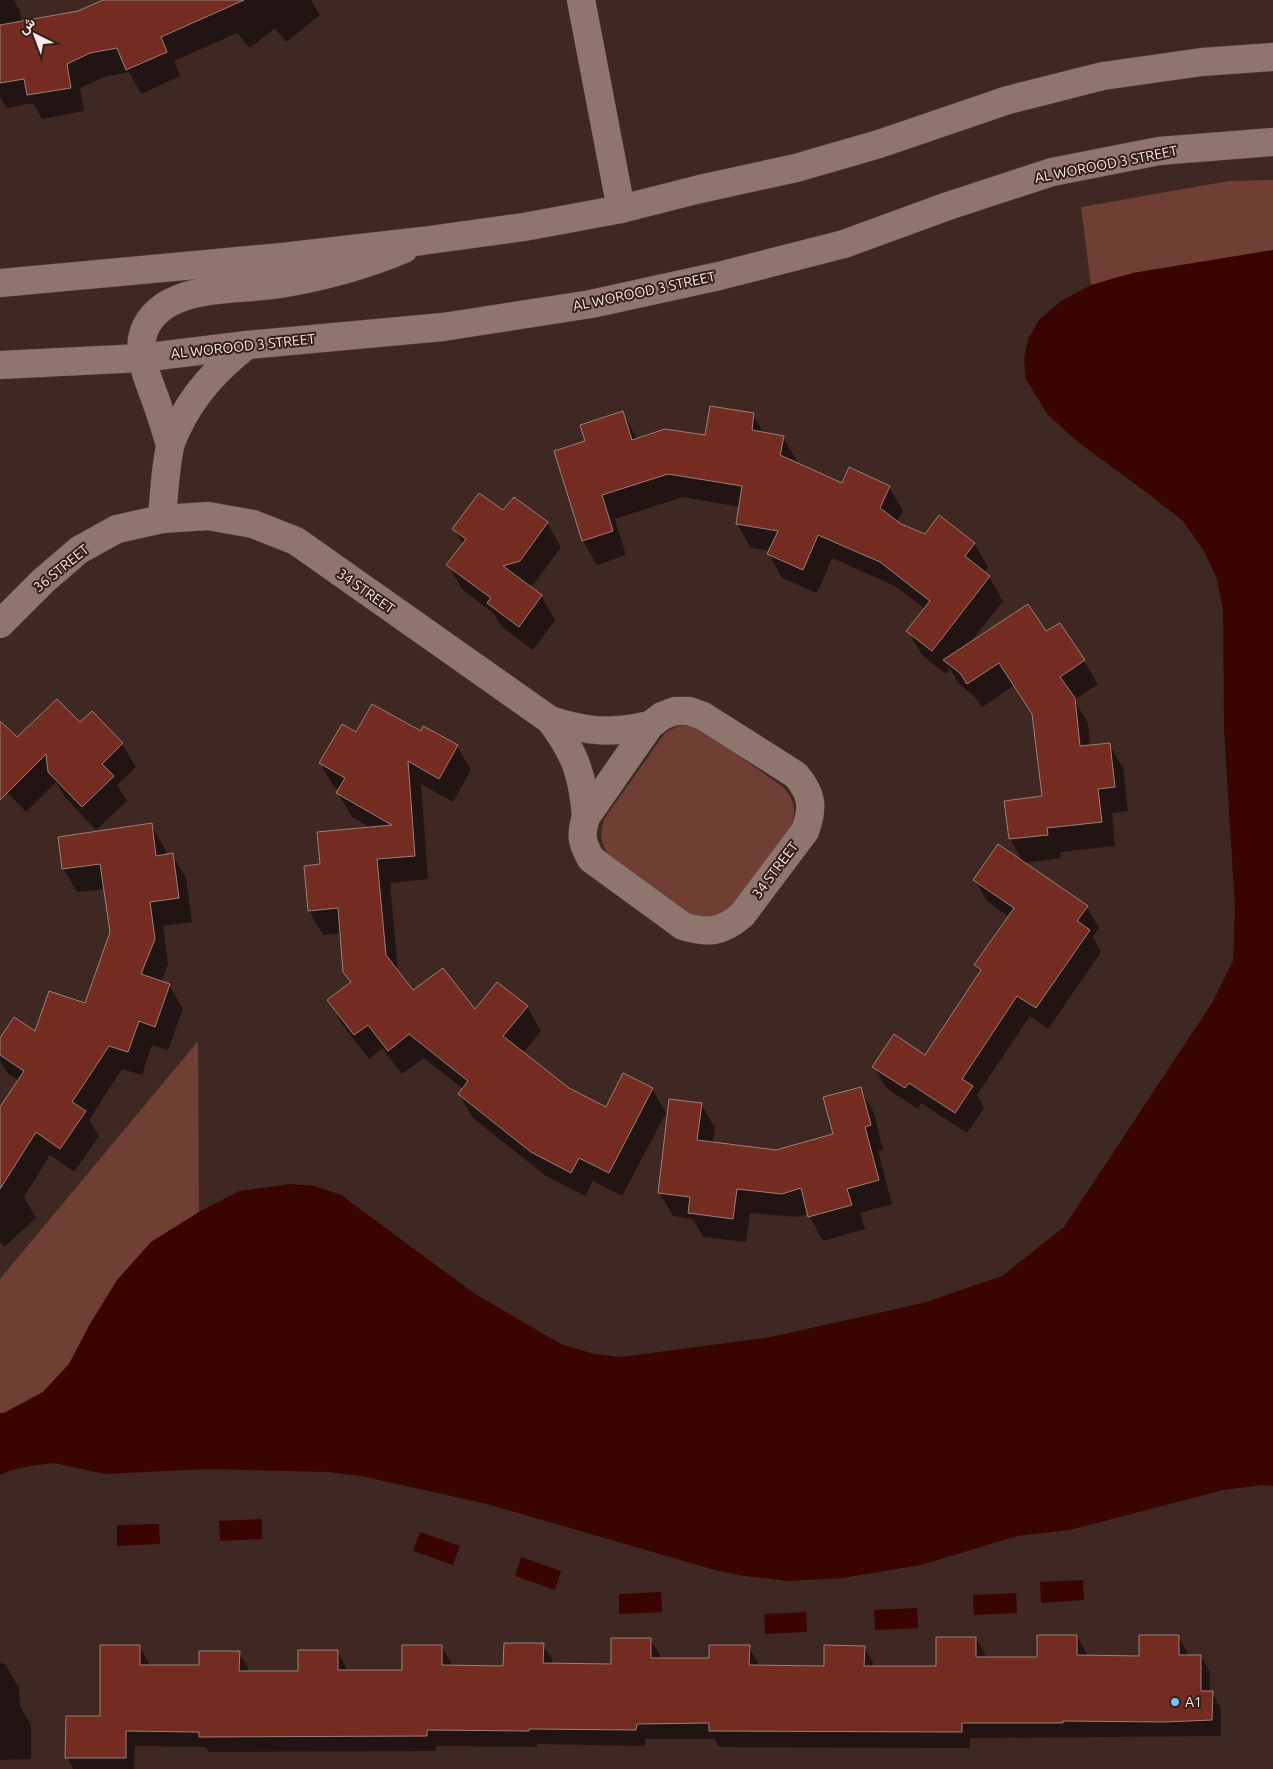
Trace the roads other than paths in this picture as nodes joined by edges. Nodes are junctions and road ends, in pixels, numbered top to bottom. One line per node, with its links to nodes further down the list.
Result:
1 (582, 0): 4 (street)
2 (1273, 57): 4 (street)
3 (1273, 142): 7 (street, AL WOROOD 3 STREET)
4 (621, 209): 5 (street)
5 (422, 241): 6 (street); 8 (street)
6 (0, 283)
7 (247, 345): 8 (street, AL WOROOD 3 STREET); 10 (street)
8 (141, 358): 9 (street, AL WOROOD 3 STREET); 10 (street)
9 (0, 364)
10 (170, 445): 11 (street)
11 (162, 519): 12 (street, 36 STREET); 13 (street, 34 STREET)
12 (0, 624)
13 (550, 720): 14 (street, 34 STREET); 15 (street, 34 STREET)
14 (650, 725): 15 (street, 34 STREET); 15 (street, 34 STREET)
15 (586, 817)

